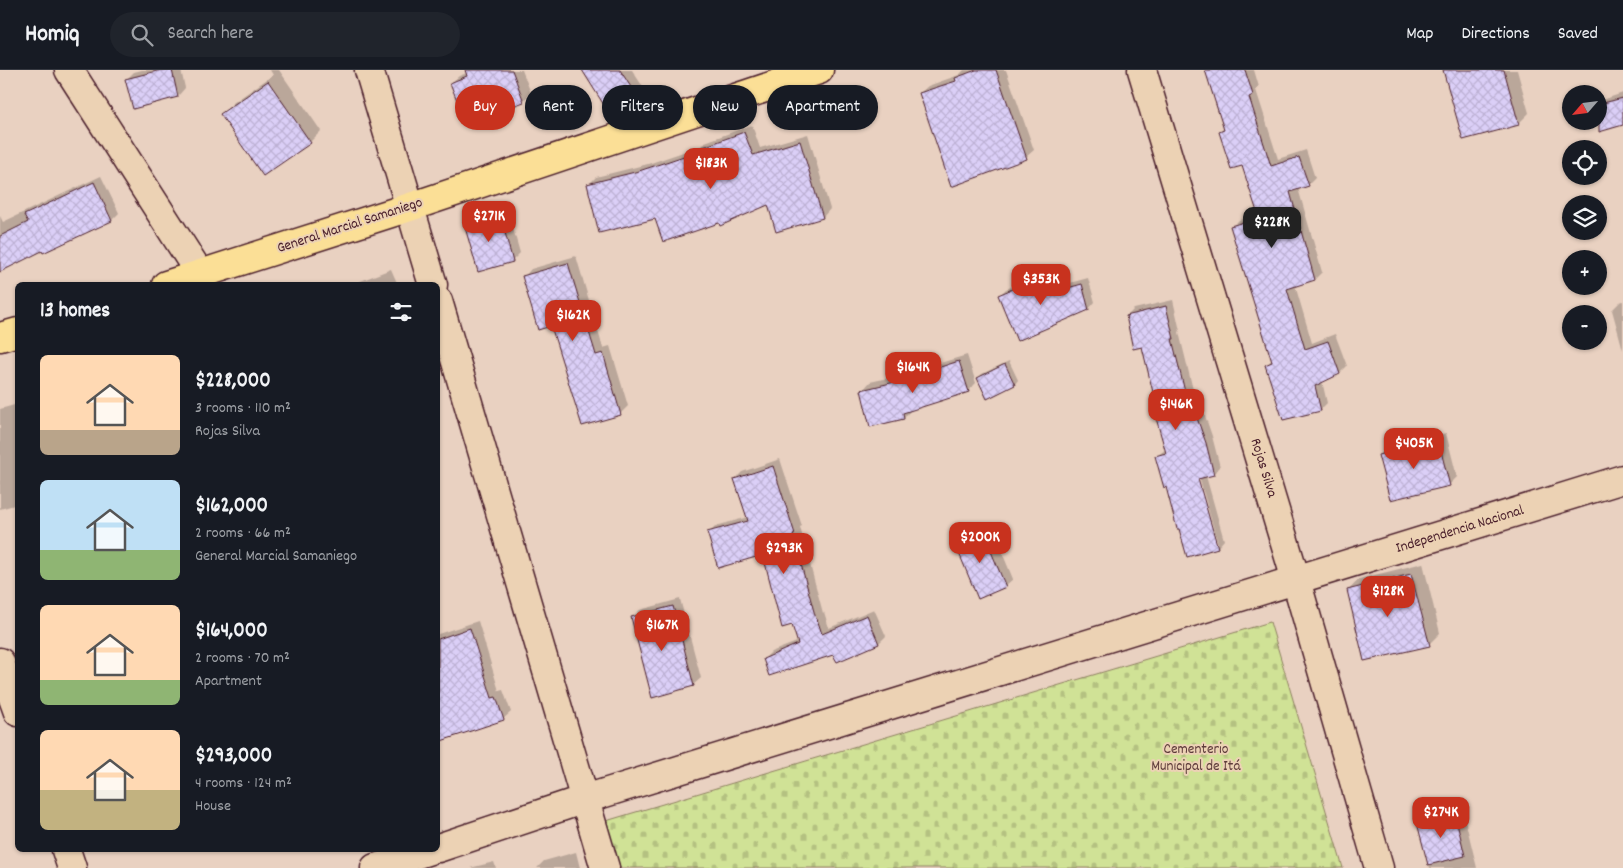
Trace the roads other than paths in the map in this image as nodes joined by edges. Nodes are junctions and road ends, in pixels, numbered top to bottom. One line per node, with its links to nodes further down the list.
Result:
1 (69, 70): 6 (street)
2 (368, 70): 5 (street)
3 (819, 70): 5 (main road, General Marcial Samaniego)
4 (1142, 70): 13 (street, Rojas Silva)
5 (410, 207): 6 (main road, General Marcial Samaniego); 8 (street)
6 (200, 274): 7 (main road, General Marcial Samaniego)
7 (175, 282)
8 (432, 282)
9 (440, 308): 16 (street)
10 (15, 333): 11 (main road)
11 (0, 337)
12 (1623, 479): 13 (street, Independencia Nacional)
13 (1296, 580): 16 (street, Independencia Nacional); 23 (street, Rojas Silva)
14 (0, 662): 15 (street)
15 (15, 704)
16 (585, 799): 17 (street, Independencia Nacional); 22 (street)
17 (440, 847)
18 (67, 852): 20 (street)
19 (424, 852): 21 (street)
20 (72, 868)
21 (375, 868)
22 (605, 868)
23 (1379, 868)

